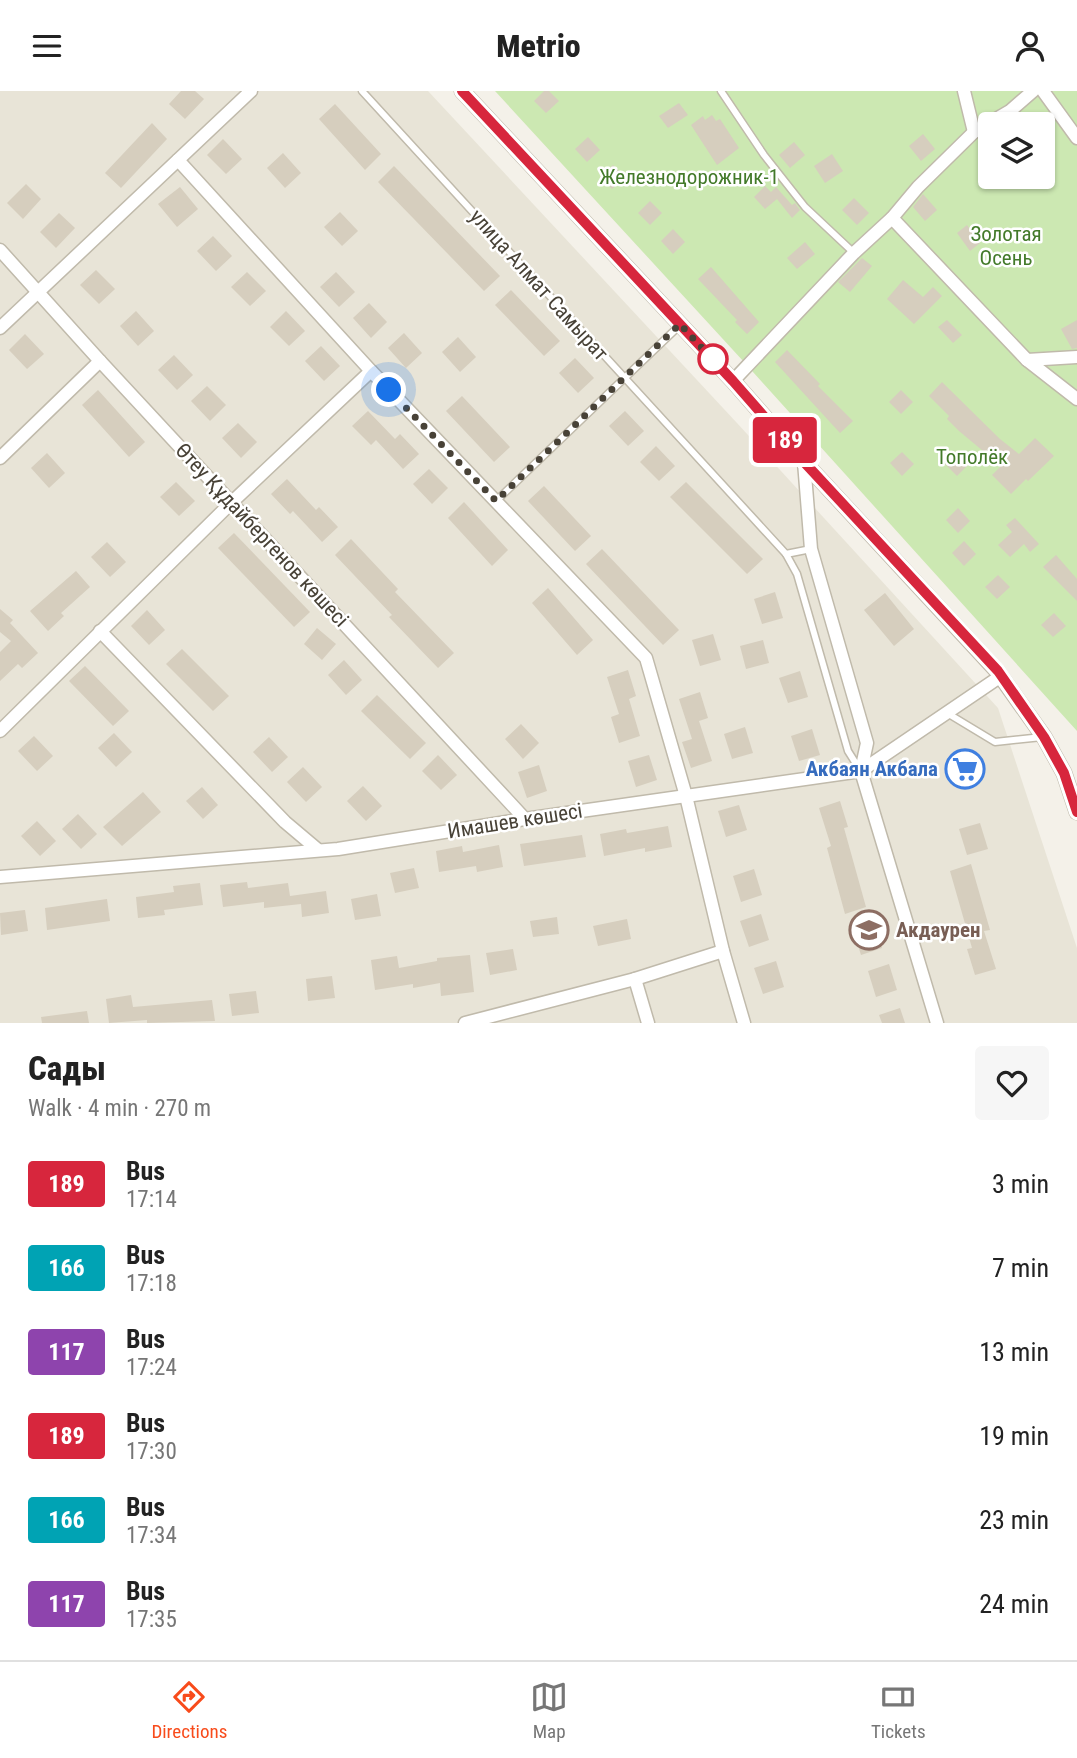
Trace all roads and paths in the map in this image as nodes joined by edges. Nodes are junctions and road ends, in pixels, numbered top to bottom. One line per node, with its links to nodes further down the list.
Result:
1 (251, 91): 10 (street)
2 (362, 91): 21 (lane, улица Алмат Самырат)
3 (462, 91): 15 (street)
4 (721, 91): 13 (lane)
5 (964, 91): 8 (street)
6 (1033, 91): 8 (street)
7 (1043, 91): 9 (street)
8 (974, 132): 11 (street)
9 (1077, 138)
10 (178, 160): 14 (street); 20 (street)
11 (892, 218): 13 (street); 18 (street)
12 (0, 250): 14 (street, Өтеу Құдайбергенов көшесі)
13 (854, 253): 22 (street)
14 (39, 293): 16 (street); 19 (street, Өтеу Құдайбергенов көшесі)
15 (680, 324): 21 (lane); 22 (street)
16 (0, 328)
17 (1077, 356): 18 (street)
18 (1027, 360): 23 (street)
19 (100, 361): 24 (street); 27 (street, Өтеу Құдайбергенов көшесі)
20 (372, 371): 26 (street); 27 (street)
21 (624, 378): 26 (lane); 29 (lane, улица Алмат Самырат)
22 (733, 381): 25 (street)
23 (1077, 399)
24 (0, 458)
25 (804, 462): 28 (street); 31 (street)
26 (496, 501): 37 (street)
27 (231, 503): 30 (street); 39 (street, Өтеу Құдайбергенов көшесі)
28 (811, 549): 29 (lane); 35 (street)
29 (786, 554): 35 (lane, улица Алмат Самырат)
30 (100, 631): 33 (street); 40 (street)
31 (1001, 676): 32 (street, Имашев көшесі); 34 (street)
32 (947, 713): 34 (lane); 35 (street, Имашев көшесі)
33 (0, 731)
34 (1044, 737): 36 (street)
35 (861, 771): 37 (street, Имашев көшесі); 47 (street)
36 (1071, 772): 38 (street)
37 (686, 796): 39 (street, Имашев көшесі); 42 (street)
38 (1077, 812)
39 (525, 819): 40 (street, Имашев көшесі)
40 (317, 849): 41 (street, Имашев көшесі)
41 (0, 877)
42 (723, 951): 43 (street); 46 (street)
43 (635, 979): 44 (street); 45 (street)
44 (472, 1022)
45 (648, 1023)
46 (744, 1023)
47 (937, 1023)

